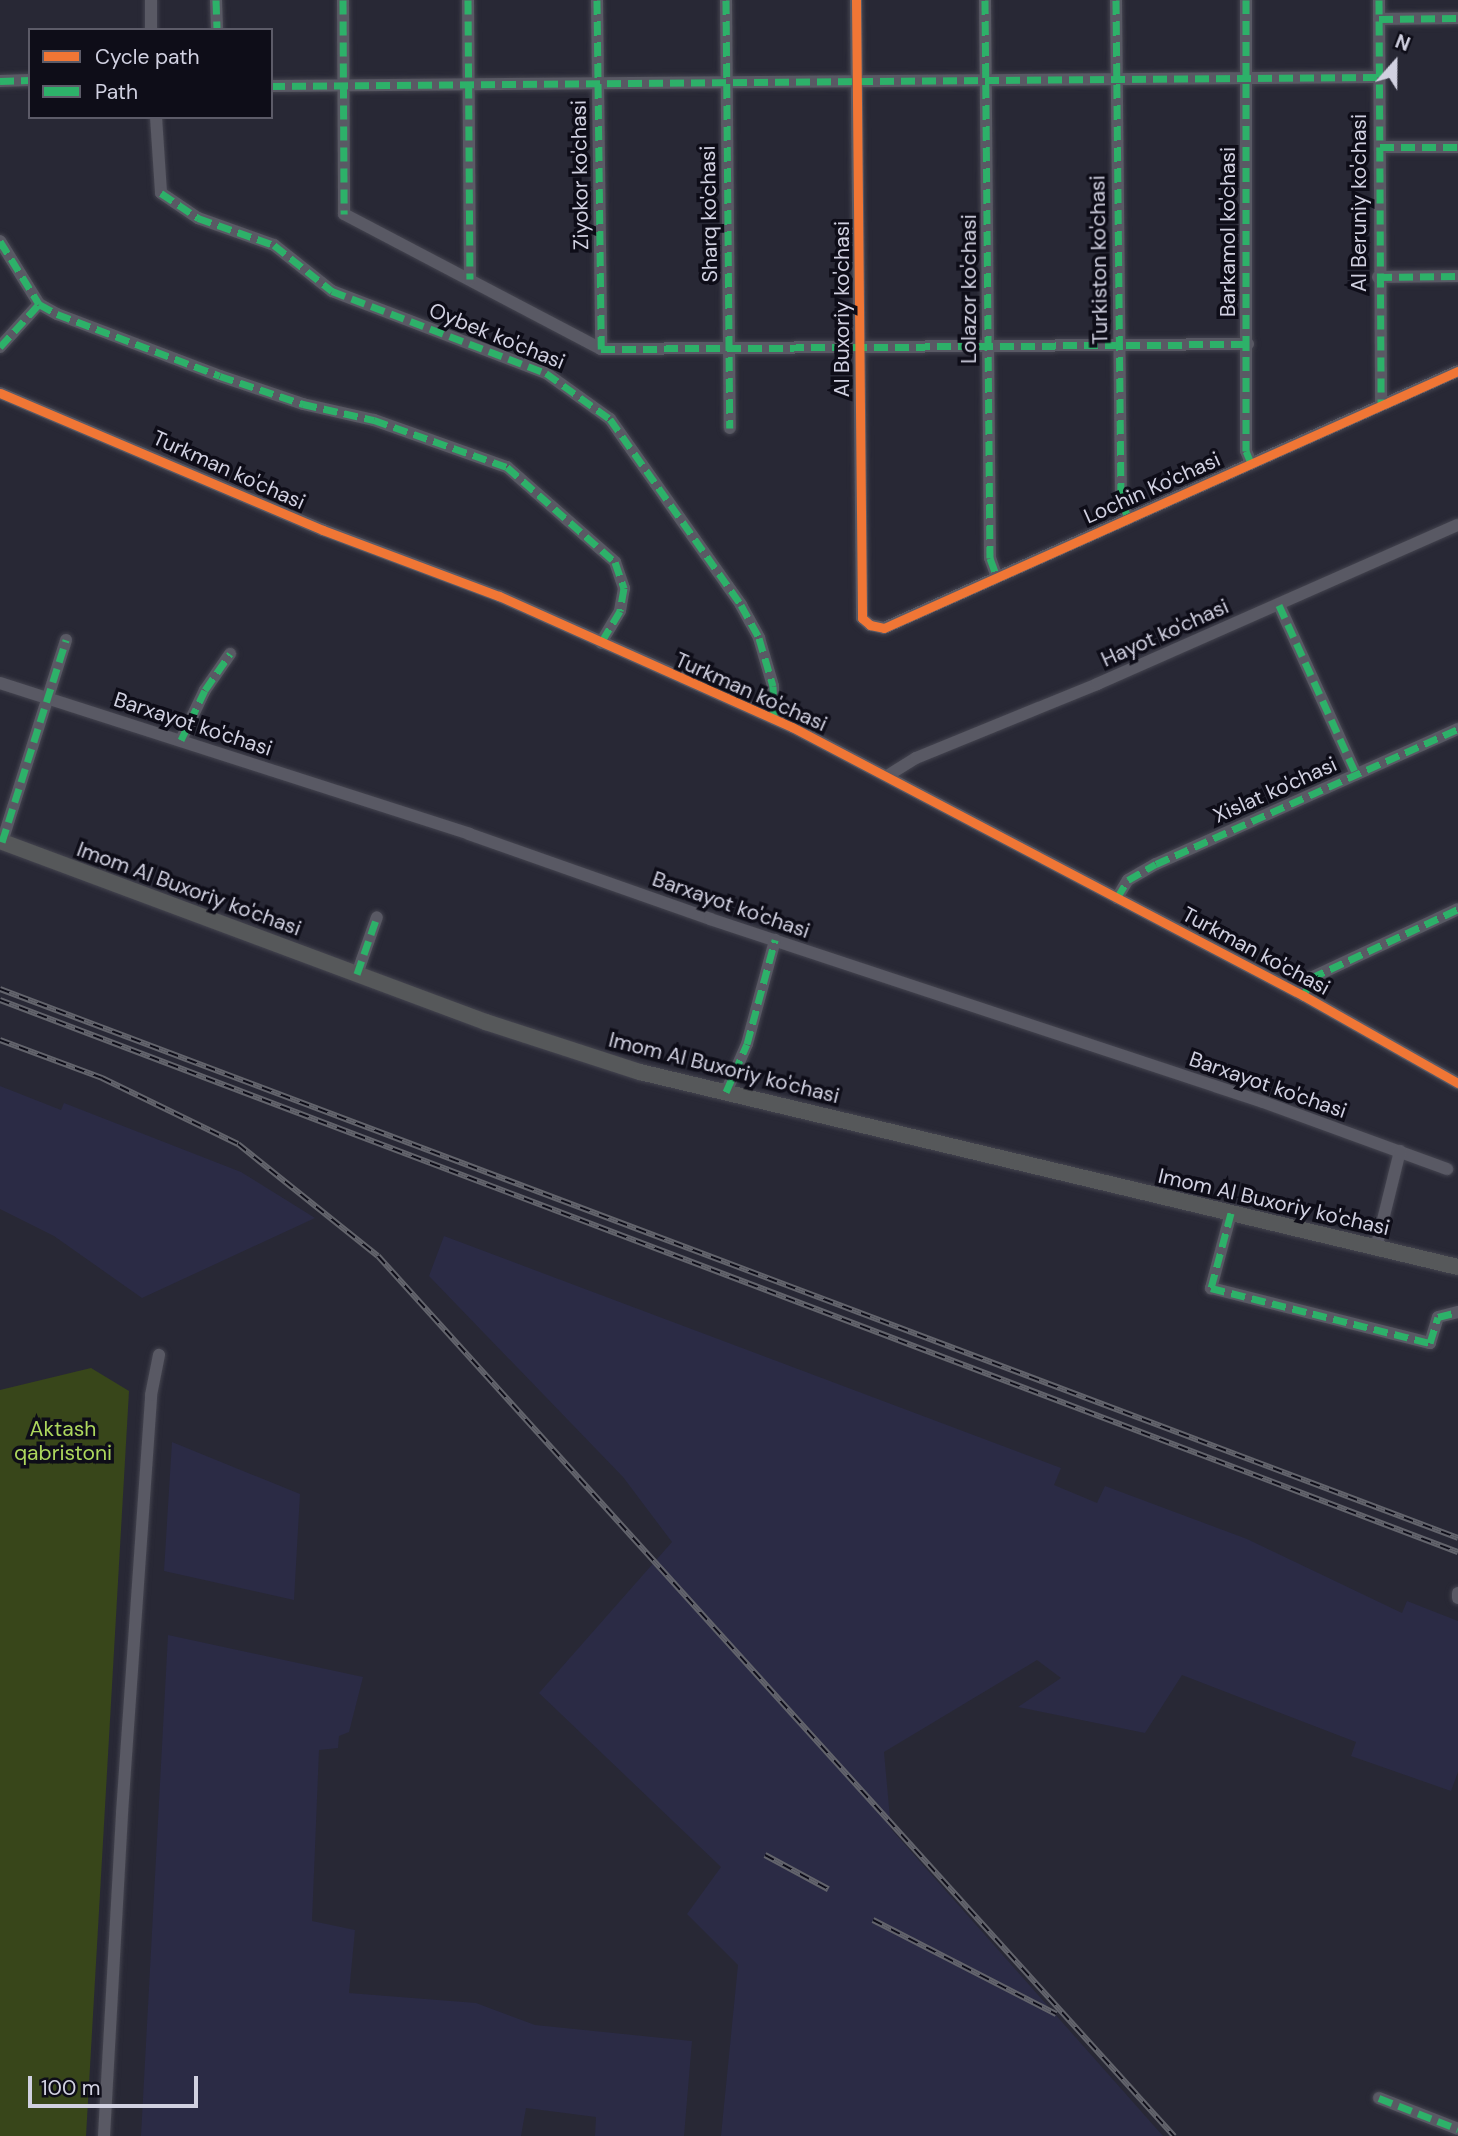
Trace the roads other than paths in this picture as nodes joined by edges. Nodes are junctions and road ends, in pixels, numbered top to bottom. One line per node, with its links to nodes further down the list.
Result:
1 (151, 0): 14 (street)
2 (216, 0): 15 (street)
3 (344, 0): 27 (street)
4 (468, 0): 25 (street)
5 (597, 0): 24 (street, Ziyokor ko'chasi)
6 (726, 0): 22 (street, Sharq ko'chasi)
7 (856, 0): 23 (street, Al Buxoriy ko'chasi)
8 (985, 0): 17 (street, Lolazor ko'chasi)
9 (1116, 0): 18 (street, Turkiston ko'chasi)
10 (1246, 0): 19 (street, Barkamol ko'chasi)
11 (1378, 0): 13 (street, Al Beruniy ko'chasi)
12 (1458, 18): 13 (street)
13 (1379, 19): 16 (street, Al Beruniy ko'chasi)
14 (151, 28)
15 (217, 28)
16 (1378, 77): 19 (street); 29 (street, Al Beruniy ko'chasi)
17 (987, 79): 18 (street); 23 (street); 38 (street, Lolazor ko'chasi)
18 (1116, 79): 19 (street); 37 (street, Turkiston ko'chasi)
19 (1247, 79): 36 (street, Barkamol ko'chasi)
20 (28, 80): 21 (street)
21 (0, 81)
22 (727, 83): 23 (street); 24 (street); 41 (street, Sharq ko'chasi)
23 (858, 83): 40 (street, Al Buxoriy ko'chasi)
24 (598, 84): 25 (street); 42 (street, Ziyokor ko'chasi)
25 (468, 85): 27 (street); 34 (street)
26 (273, 86): 27 (street)
27 (344, 86): 34 (street)
28 (156, 119): 58 (street, Oybek ko'chasi)
29 (1380, 147): 30 (street); 33 (street, Al Beruniy ko'chasi)
30 (1458, 147)
31 (0, 241): 35 (street)
32 (1458, 276): 33 (street)
33 (1378, 277): 45 (street, Al Beruniy ko'chasi)
34 (470, 279): 42 (street)
35 (39, 304): 39 (street); 54 (street)
36 (1248, 344): 37 (street); 47 (street, Barkamol ko'chasi)
37 (1120, 345): 38 (street); 48 (street, Turkiston ko'chasi)
38 (988, 346): 40 (street); 50 (street, Lolazor ko'chasi)
39 (0, 347)
40 (860, 347): 41 (street); 52 (street, Al Buxoriy ko'chasi)
41 (730, 348): 42 (street); 46 (street, Sharq ko'chasi)
42 (601, 349)
43 (1458, 371): 45 (street, Lochin Ko'chasi)
44 (0, 393): 54 (street, Turkman ko'chasi)
45 (1381, 405): 47 (street, Lochin Ko'chasi)
46 (730, 428)
47 (1251, 463): 48 (street, Lochin Ko'chasi)
48 (1128, 517): 50 (street, Lochin Ko'chasi)
49 (1458, 525): 51 (street, Hayot ko'chasi)
50 (997, 577): 52 (street, Lochin Ko'chasi)
51 (1279, 605): 61 (street); 62 (street, Hayot ko'chasi)
52 (862, 618)
53 (66, 640): 57 (street)
54 (601, 643): 58 (street, Turkman ko'chasi)
55 (230, 654): 60 (street)
56 (0, 682): 57 (street, Barxayot ko'chasi)
57 (47, 698): 60 (street, Barxayot ko'chasi); 63 (street)
58 (774, 719): 62 (street, Turkman ko'chasi)
59 (1458, 729): 61 (street, Xislat ko'chasi)
60 (181, 740): 67 (street, Barxayot ko'chasi)
61 (1356, 774): 64 (street, Xislat ko'chasi)
62 (887, 776): 64 (street, Turkman ko'chasi)
63 (1, 841): 68 (main road, Imom Al Buxoriy ko'chasi)
64 (1117, 898): 69 (street, Turkman ko'chasi)
65 (1458, 909): 69 (street)
66 (377, 917): 68 (street)
67 (775, 940): 71 (street); 72 (street, Barxayot ko'chasi)
68 (357, 974): 71 (main road, Imom Al Buxoriy ko'chasi)
69 (1304, 996): 70 (street, Turkman ko'chasi)
70 (1458, 1083)
71 (726, 1092): 74 (main road, Imom Al Buxoriy ko'chasi)
72 (1400, 1151): 73 (street, Barxayot ko'chasi); 75 (street)
73 (1447, 1169)
74 (1231, 1213): 75 (main road, Imom Al Buxoriy ko'chasi); 77 (street)
75 (1376, 1248): 76 (main road, Imom Al Buxoriy ko'chasi)
76 (1458, 1267)
77 (1458, 1312)
78 (159, 1356): 81 (street)
79 (1379, 2098): 80 (street)
80 (1458, 2129)
81 (104, 2136)

